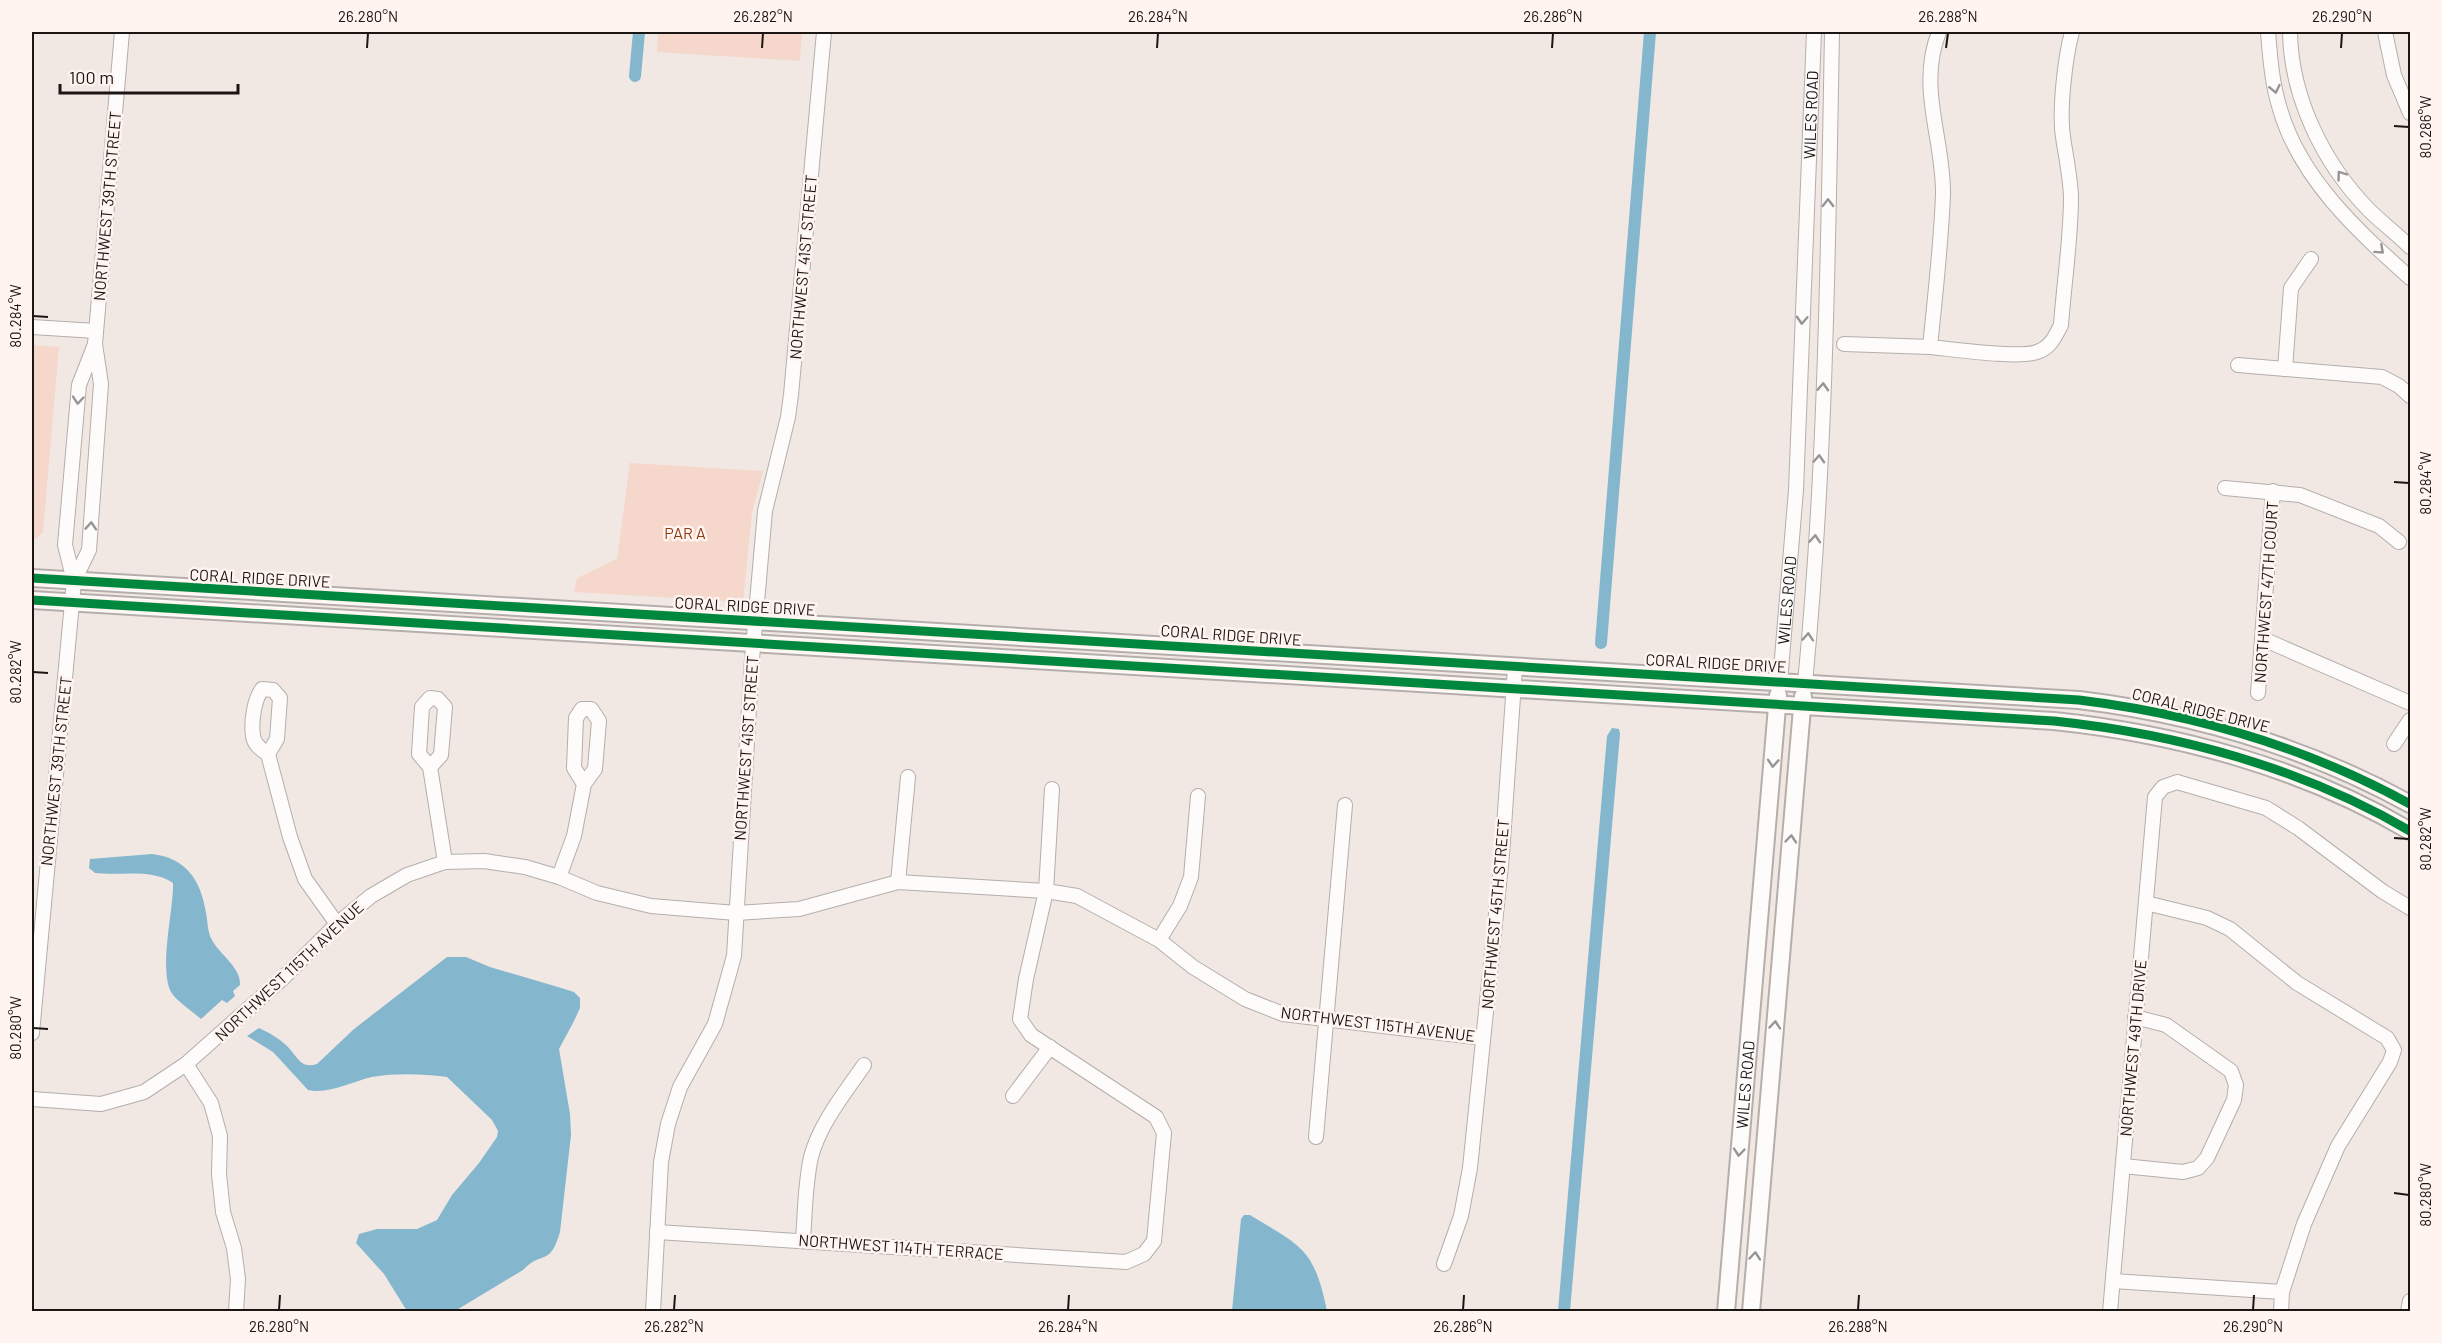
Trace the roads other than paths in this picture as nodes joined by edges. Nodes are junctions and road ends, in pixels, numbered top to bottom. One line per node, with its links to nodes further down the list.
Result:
1 (122, 32): 15 (street, NORTHWEST 39TH STREET)
2 (824, 32): 28 (street, NORTHWEST 41ST STREET)
3 (1814, 32): 32 (street, WILES ROAD, one-way to 32)
4 (1832, 32): 33 (street, WILES ROAD, one-way to 4)
5 (1939, 32): 17 (street)
6 (2072, 32): 17 (street)
7 (2268, 32): 13 (street, one-way to 13)
8 (2290, 32): 11 (street, one-way to 8)
9 (2385, 32): 10 (street)
10 (2410, 113)
11 (2410, 247)
12 (2311, 259): 19 (street)
13 (2410, 278)
14 (32, 327): 15 (street)
15 (95, 337): 25 (street, NORTHWEST 39TH STREET, one-way to 15); 25 (street, NORTHWEST 39TH STREET, one-way to 25)
16 (1844, 344): 17 (street)
17 (1930, 347)
18 (2238, 365): 19 (street)
19 (2285, 369): 20 (street)
20 (2410, 396)
21 (2225, 488): 22 (street)
22 (2273, 491): 23 (street); 29 (street, NORTHWEST 47TH COURT)
23 (2399, 542)
24 (32, 578): 25 (main road, CORAL RIDGE DRIVE)
25 (74, 581): 27 (street, NORTHWEST 39TH STREET); 28 (main road, CORAL RIDGE DRIVE)
26 (32, 600): 27 (main road)
27 (72, 603): 30 (main road); 53 (street, NORTHWEST 39TH STREET)
28 (754, 622): 30 (street, NORTHWEST 41ST STREET); 31 (main road, CORAL RIDGE DRIVE)
29 (2263, 639): 35 (street, NORTHWEST 47TH COURT); 36 (street)
30 (753, 643): 34 (main road); 58 (street, NORTHWEST 41ST STREET)
31 (1515, 668): 32 (main road, CORAL RIDGE DRIVE); 34 (street, NORTHWEST 45TH STREET)
32 (1779, 682): 33 (main road, CORAL RIDGE DRIVE); 37 (main road, WILES ROAD)
33 (1804, 683): 38 (main road, WILES ROAD); 47 (main road, CORAL RIDGE DRIVE)
34 (1513, 689): 37 (main road); 64 (street, NORTHWEST 45TH STREET)
35 (2258, 693)
36 (2410, 702)
37 (1777, 705): 38 (main road); 80 (main road, WILES ROAD, one-way to 80)
38 (1803, 707): 49 (main road); 81 (main road, WILES ROAD, one-way to 38)
39 (2410, 720): 40 (street)
40 (2394, 744)
41 (268, 754): 59 (street)
42 (430, 767): 50 (street)
43 (908, 777): 52 (street)
44 (584, 784): 51 (street)
45 (1052, 789): 55 (street)
46 (1198, 796): 60 (street)
47 (2410, 804)
48 (1345, 805): 62 (street)
49 (2410, 831)
50 (445, 862): 51 (street, NORTHWEST 115TH AVENUE); 59 (street, NORTHWEST 115TH AVENUE)
51 (559, 877): 58 (street, NORTHWEST 115TH AVENUE)
52 (898, 882): 55 (street, NORTHWEST 115TH AVENUE); 58 (street, NORTHWEST 115TH AVENUE)
53 (38, 889): 63 (street, NORTHWEST 39TH STREET)
54 (2410, 890): 57 (street)
55 (1046, 891): 60 (street, NORTHWEST 115TH AVENUE); 65 (street)
56 (2145, 903): 57 (street, NORTHWEST 49TH DRIVE); 61 (street, NORTHWEST 49TH DRIVE); 76 (street)
57 (2406, 906)
58 (736, 914): 72 (street, NORTHWEST 41ST STREET)
59 (337, 924): 66 (street, NORTHWEST 115TH AVENUE)
60 (1160, 940): 62 (street, NORTHWEST 115TH AVENUE)
61 (2135, 1017): 71 (street, NORTHWEST 49TH DRIVE); 71 (street)
62 (1327, 1020): 64 (street, NORTHWEST 115TH AVENUE); 70 (street)
63 (32, 1033)
64 (1483, 1038): 74 (street, NORTHWEST 45TH STREET)
65 (1050, 1047): 68 (street); 73 (street, NORTHWEST 114TH TERRACE)
66 (186, 1064): 69 (street, NORTHWEST 115TH AVENUE); 78 (street)
67 (864, 1065): 73 (street)
68 (1013, 1096)
69 (32, 1100)
70 (1316, 1137)
71 (2123, 1166): 75 (street, NORTHWEST 49TH DRIVE)
72 (657, 1232): 73 (street, NORTHWEST 114TH TERRACE); 79 (street, NORTHWEST 41ST STREET)
73 (803, 1240)
74 (1444, 1264)
75 (2113, 1281): 76 (street); 82 (street, NORTHWEST 49TH DRIVE)
76 (2282, 1292): 83 (street)
77 (2410, 1301): 84 (street)
78 (236, 1311)
79 (653, 1311)
80 (1726, 1311)
81 (1750, 1311)
82 (2110, 1311)
83 (2281, 1311)
84 (2408, 1311)

